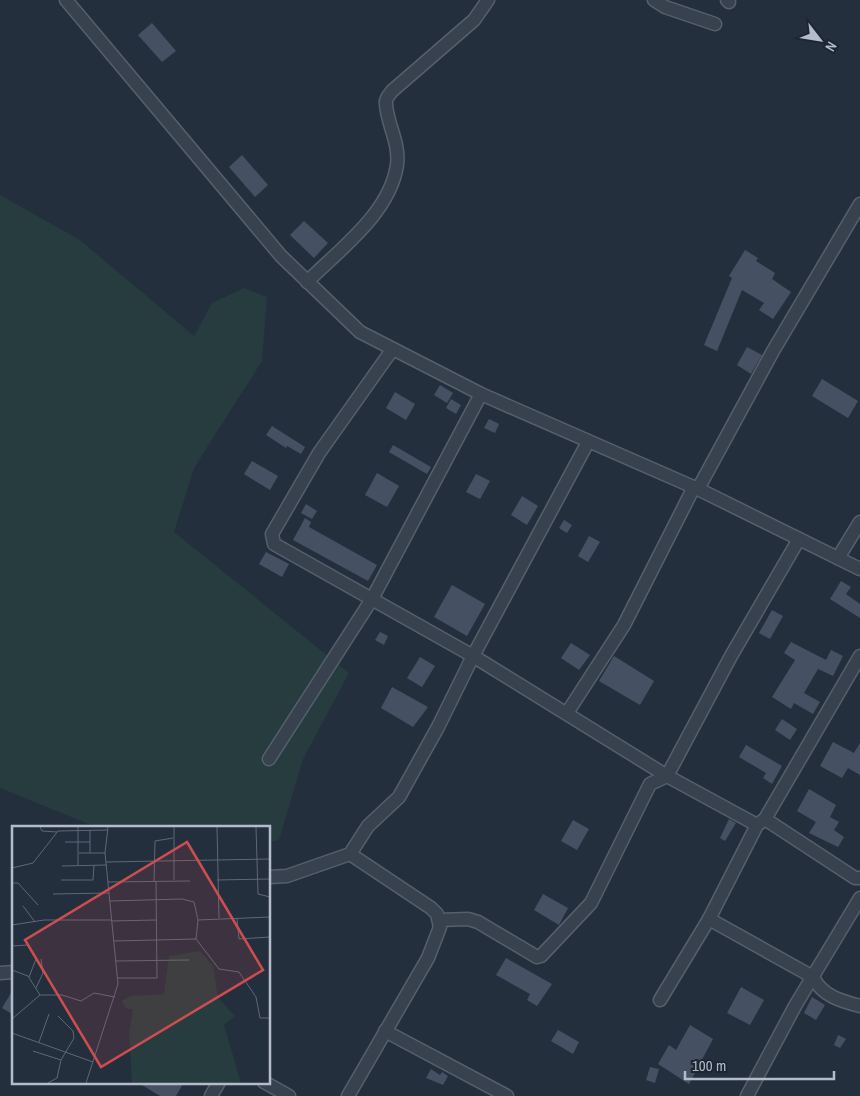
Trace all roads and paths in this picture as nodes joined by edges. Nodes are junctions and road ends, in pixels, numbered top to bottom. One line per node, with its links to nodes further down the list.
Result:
1 (66, 0): 6 (street)
2 (488, 0): 6 (street)
3 (654, 0): 4 (street)
4 (715, 24)
5 (860, 204): 10 (street)
6 (307, 282): 7 (street)
7 (392, 350): 8 (street); 15 (street)
8 (481, 394): 9 (street); 15 (street)
9 (588, 442): 10 (street); 16 (street)
10 (696, 488): 12 (street); 18 (street)
11 (860, 522): 13 (street)
12 (800, 539): 13 (street); 20 (street)
13 (838, 558): 14 (street)
14 (860, 569)
15 (372, 599): 16 (street); 19 (street)
16 (473, 656): 18 (street); 22 (street)
17 (860, 656): 21 (street)
18 (567, 713): 20 (street)
19 (269, 759)
20 (667, 776): 21 (street); 27 (street)
21 (761, 822): 24 (street); 26 (street)
22 (350, 854): 23 (street); 27 (street)
23 (270, 877)
24 (860, 878)
25 (860, 898): 28 (street)
26 (709, 919): 28 (street); 29 (street)
27 (440, 920): 31 (street)
28 (813, 977): 30 (street); 38 (street)
29 (660, 1000)
30 (860, 1006)
31 (385, 1031): 36 (street); 37 (street)
32 (217, 1084): 34 (street)
33 (267, 1084): 35 (street)
34 (211, 1096)
35 (288, 1096)
36 (348, 1096)
37 (507, 1096)
38 (747, 1096)

